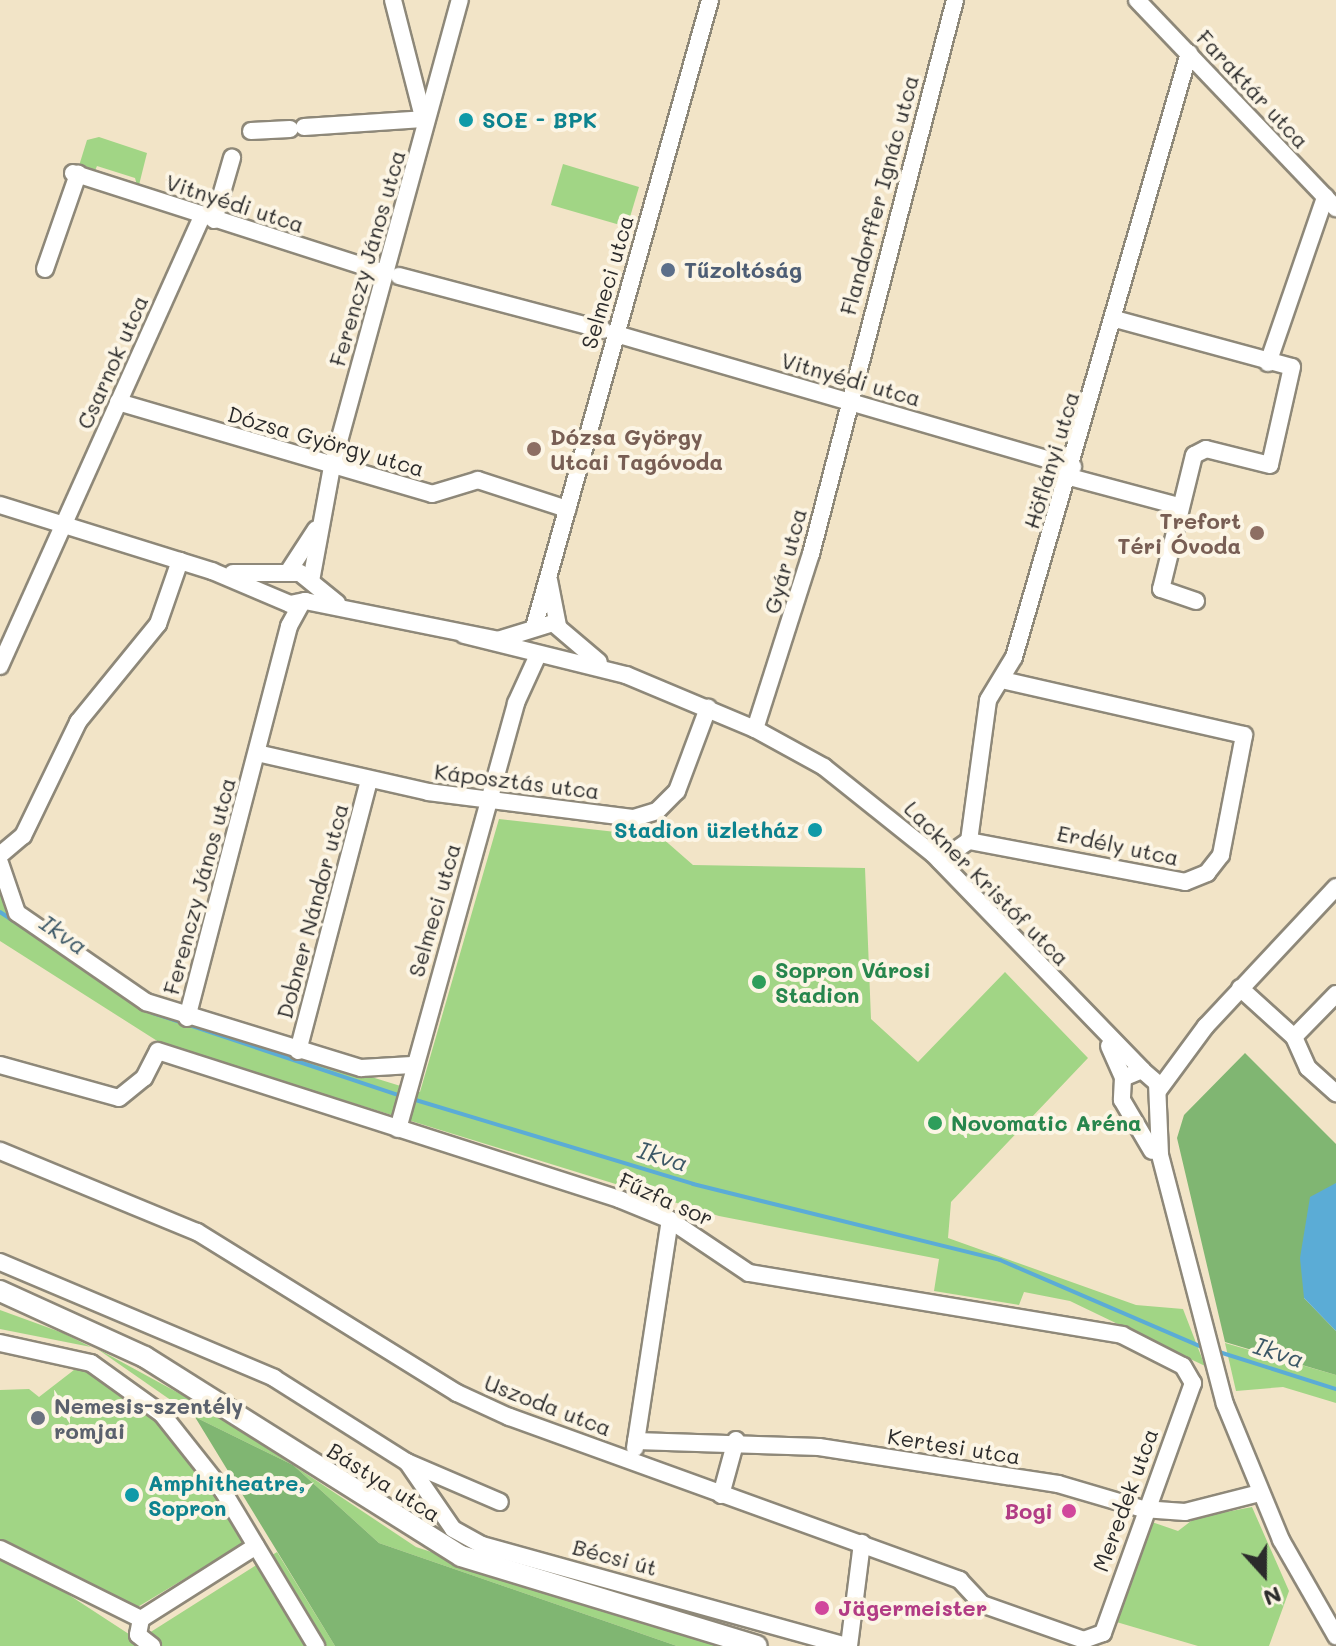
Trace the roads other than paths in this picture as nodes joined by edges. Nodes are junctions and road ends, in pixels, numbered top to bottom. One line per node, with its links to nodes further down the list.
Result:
1 (393, 0): 7 (street)
2 (460, 0): 7 (street, Ferenczy János utca)
3 (710, 0): 15 (street, Selmeci utca)
4 (955, 0): 18 (street, Flandorffer Ignác utca)
5 (1137, 0): 6 (street, Faraktár utca)
6 (1189, 53): 10 (street, Faraktár utca); 14 (street, Höflányi utca)
7 (423, 119): 8 (street); 13 (street, Ferenczy János utca)
8 (251, 131)
9 (232, 158): 11 (street, Csarnok utca)
10 (1330, 203): 16 (street)
11 (208, 218): 12 (street, Vitnyédi utca); 13 (street, Vitnyédi utca); 17 (street, Csarnok utca)
12 (45, 269)
13 (391, 275): 15 (street, Vitnyédi utca); 19 (street, Ferenczy János utca)
14 (1115, 319): 16 (street); 20 (street, Höflányi utca)
15 (609, 332): 18 (street, Vitnyédi utca); 23 (street, Selmeci utca)
16 (1268, 363): 22 (street)
17 (118, 402): 19 (street, Dózsa György utca); 24 (street, Csarnok utca)
18 (846, 402): 20 (street, Vitnyédi utca); 41 (street, Gyár utca)
19 (332, 467): 23 (street, Dózsa György utca); 25 (street, Ferenczy János utca)
20 (1072, 472): 22 (street, Vitnyédi utca); 39 (street, Höflányi utca)
21 (0, 505): 24 (street, Lackner Kristóf utca)
22 (1178, 506): 32 (street)
23 (567, 509): 29 (street, Selmeci utca)
24 (64, 527): 26 (street, Lackner Kristóf utca); 37 (street, Csarnok utca)
25 (317, 528): 28 (street, Ferenczy János utca); 30 (street, Ferenczy János utca)
26 (180, 561): 27 (street, Lackner Kristóf utca); 45 (street)
27 (212, 571): 28 (street, Lackner Kristóf utca); 31 (street, Lackner Kristóf utca)
28 (284, 574): 30 (street, Lackner Kristóf utca); 31 (street)
29 (548, 576): 34 (street, Selmeci utca); 36 (street, Selmeci utca)
30 (312, 583): 31 (street); 33 (street, Lackner Kristóf utca)
31 (293, 600): 33 (street, Lackner Kristóf utca); 42 (street, Ferenczy János utca)
32 (1196, 601)
33 (365, 613): 35 (street, Lackner Kristóf utca)
34 (561, 631): 36 (street); 36 (street, Lackner Kristóf utca); 38 (street, Lackner Kristóf utca)
35 (464, 635): 36 (street, Lackner Kristóf utca); 36 (street, Lackner Kristóf utca)
36 (535, 642): 38 (street, Lackner Kristóf utca); 44 (street, Selmeci utca)
37 (0, 666)
38 (626, 675): 40 (street, Lackner Kristóf utca)
39 (1006, 681): 47 (street, Höflányi utca); 47 (street, Erdély utca)
40 (708, 708): 41 (street, Lackner Kristóf utca); 44 (street, Káposztás utca)
41 (755, 729): 49 (street, Lackner Kristóf utca)
42 (257, 753): 43 (street, Káposztás utca); 54 (street, Ferenczy János utca)
43 (369, 781): 44 (street, Káposztás utca); 58 (street, Dobner Nándor utca)
44 (488, 801): 60 (street, Selmeci utca)
45 (36, 811): 46 (street); 48 (street)
46 (0, 840)
47 (969, 841): 49 (street)
48 (0, 855)
49 (940, 861): 55 (street, Lackner Kristóf utca)
50 (0, 863): 54 (street)
51 (1336, 887): 52 (street)
52 (1240, 988): 56 (street); 57 (street)
53 (1336, 994): 57 (street)
54 (187, 1018): 58 (street)
55 (1094, 1026): 61 (street, Lackner Kristóf utca); 62 (street, Lackner Kristóf utca)
56 (1206, 1026): 61 (street); 64 (street)
57 (1294, 1037): 63 (street)
58 (298, 1051): 60 (street)
59 (0, 1065): 66 (street, Fűzfa sor)
60 (412, 1065): 66 (street, Selmeci utca)
61 (1145, 1070): 62 (street); 64 (street, Lackner Kristóf utca)
62 (1123, 1078): 65 (street, Lackner Kristóf utca)
63 (1336, 1093)
64 (1157, 1094): 65 (street); 68 (street, Lackner Kristóf utca)
65 (1129, 1106): 68 (street, Lackner Kristóf utca)
66 (399, 1121): 69 (street, Fűzfa sor)
67 (0, 1151): 77 (street, Uszoda utca)
68 (1172, 1209): 78 (street, Lackner Kristóf utca)
69 (670, 1220): 73 (street, Fűzfa sor); 75 (street)
70 (0, 1262): 76 (street, Bécsi út)
71 (4, 1296): 90 (main road, Bástya utca)
72 (0, 1343): 83 (street)
73 (1193, 1383): 81 (street, Meredek utca)
74 (736, 1440): 75 (street, Kertesi utca); 79 (street); 81 (street, Kertesi utca)
75 (636, 1441): 77 (street)
76 (407, 1462): 80 (street, Bécsi út); 91 (street, Bécsi út)
77 (633, 1462): 79 (street, Uszoda utca)
78 (1260, 1493): 81 (street, Kertesi utca); 87 (street, Lackner Kristóf utca)
79 (721, 1495): 82 (street, Uszoda utca)
80 (500, 1502)
81 (1143, 1509): 86 (street, Meredek utca)
82 (862, 1543): 86 (street, Uszoda utca); 91 (street)
83 (256, 1546): 85 (street); 89 (street)
84 (0, 1549): 85 (street)
85 (141, 1619): 88 (street)
86 (1103, 1633)
87 (1336, 1636)
88 (152, 1646)
89 (316, 1646)
90 (757, 1646)
91 (848, 1646)

